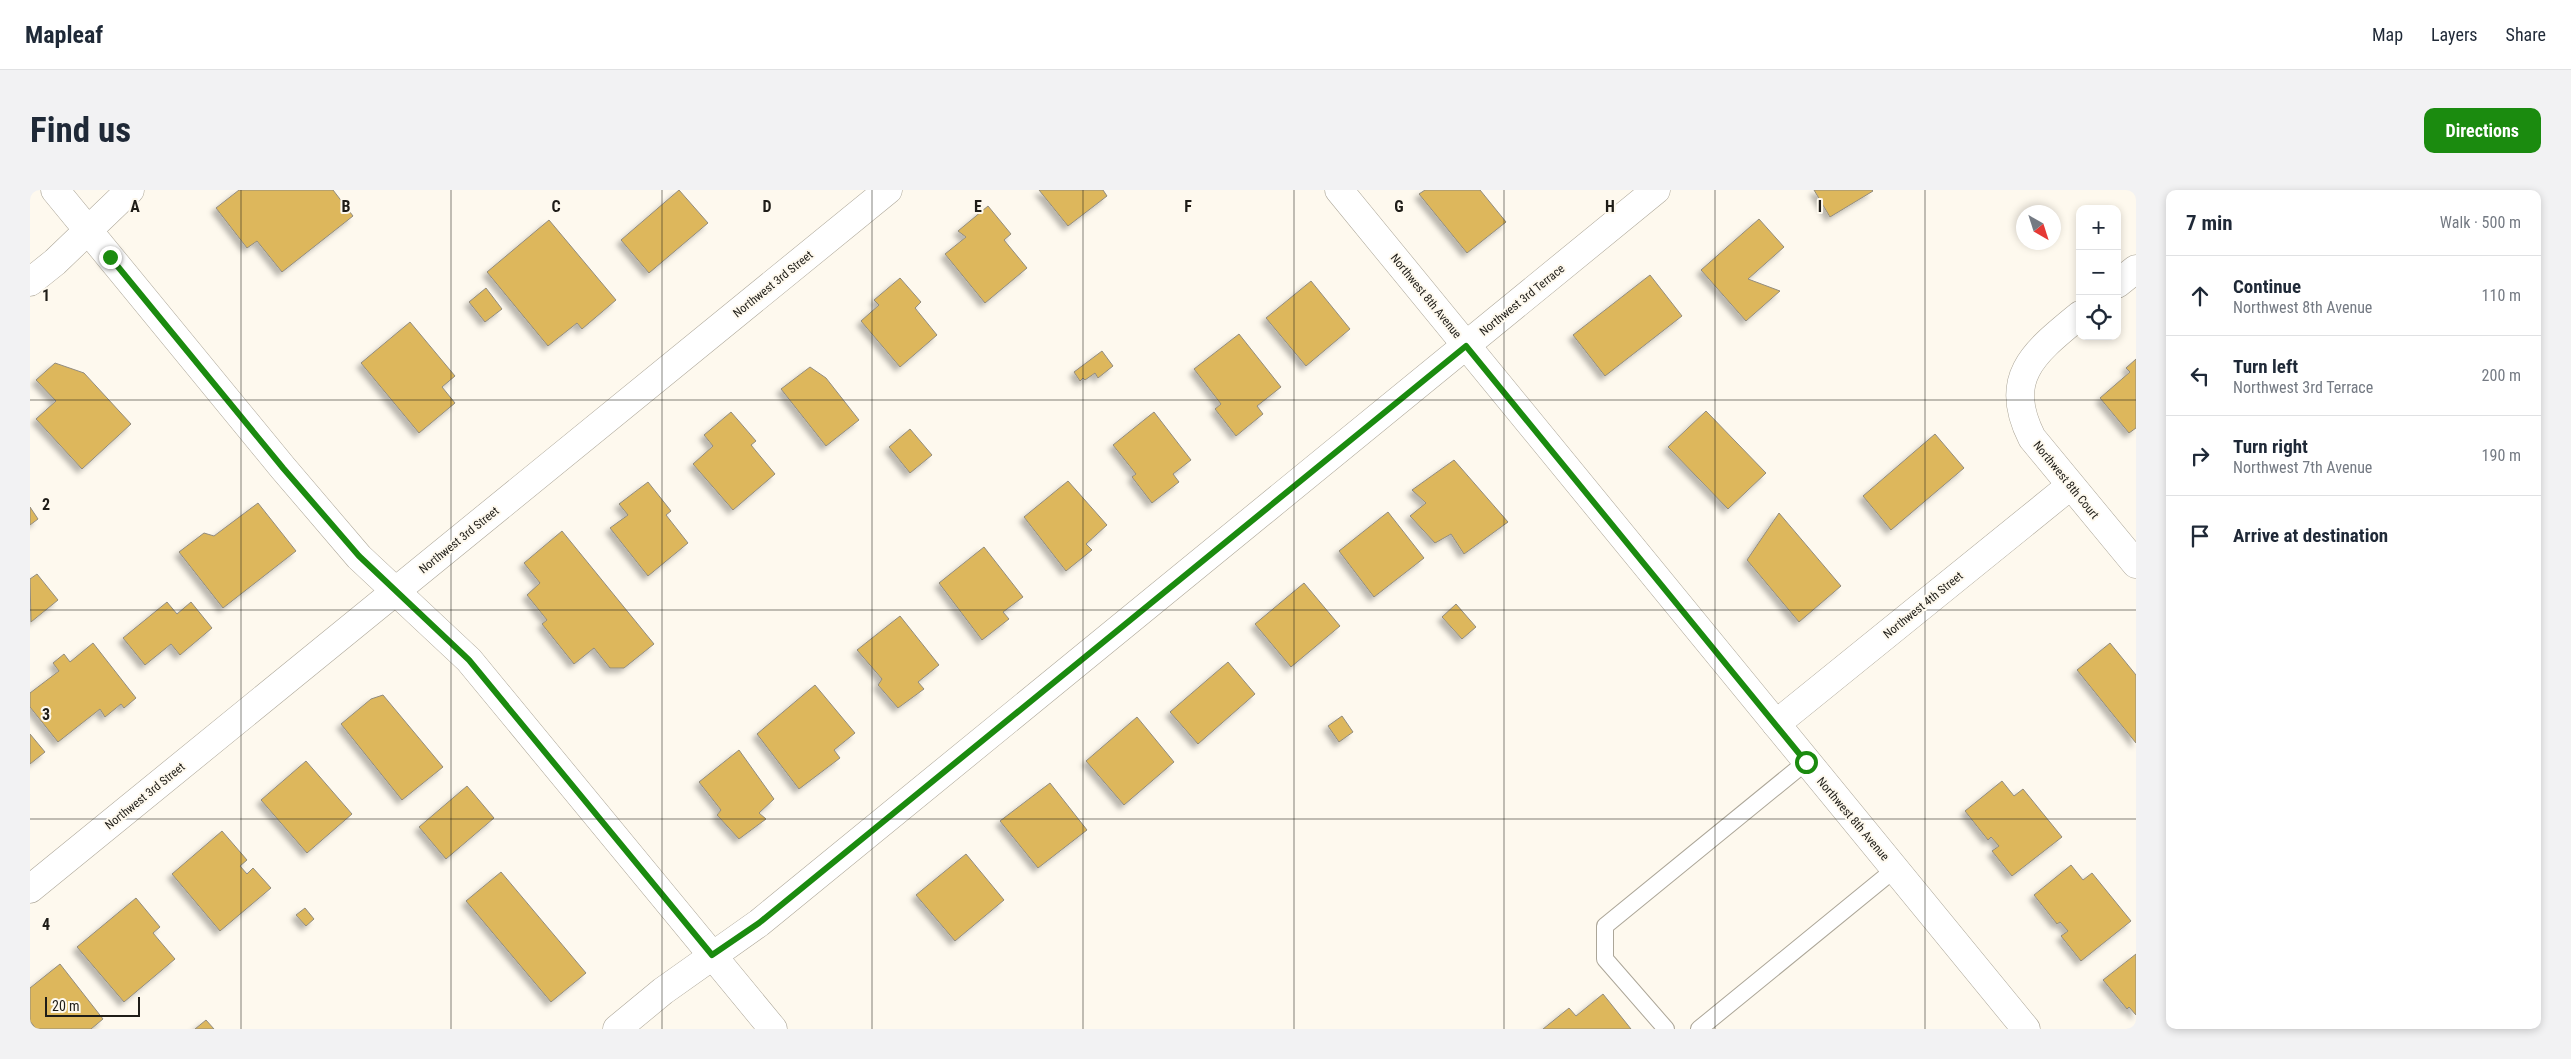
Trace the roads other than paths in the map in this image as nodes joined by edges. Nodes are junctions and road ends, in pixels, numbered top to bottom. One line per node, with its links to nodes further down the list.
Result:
1 (55, 190): 6 (street)
2 (130, 190): 6 (street)
3 (888, 190): 14 (street, Northwest 3rd Street)
4 (1339, 190): 11 (street, Northwest 8th Avenue)
5 (1656, 190): 11 (street, Northwest 3rd Terrace)
6 (88, 230): 9 (street); 14 (street)
7 (2136, 269): 8 (street)
8 (2121, 281)
9 (30, 282)
10 (2076, 318): 12 (street, Northwest 8th Court)
11 (1466, 346): 15 (street, Northwest 8th Avenue); 19 (street, Northwest 3rd Terrace)
12 (2070, 486): 13 (street, Northwest 8th Court); 15 (street, Northwest 4th Street)
13 (2136, 564)
14 (398, 591): 18 (street, Northwest 3rd Street); 19 (street)
15 (1776, 724): 16 (street, Northwest 8th Avenue)
16 (1806, 762): 17 (street, Northwest 8th Avenue); 22 (lane)
17 (1895, 870): 23 (lane); 24 (street, Northwest 8th Avenue)
18 (30, 890)
19 (712, 955): 20 (street, Northwest 3rd Terrace); 21 (street)
20 (617, 1029)
21 (772, 1029)
22 (1666, 1029)
23 (1699, 1029)
24 (2026, 1029)

